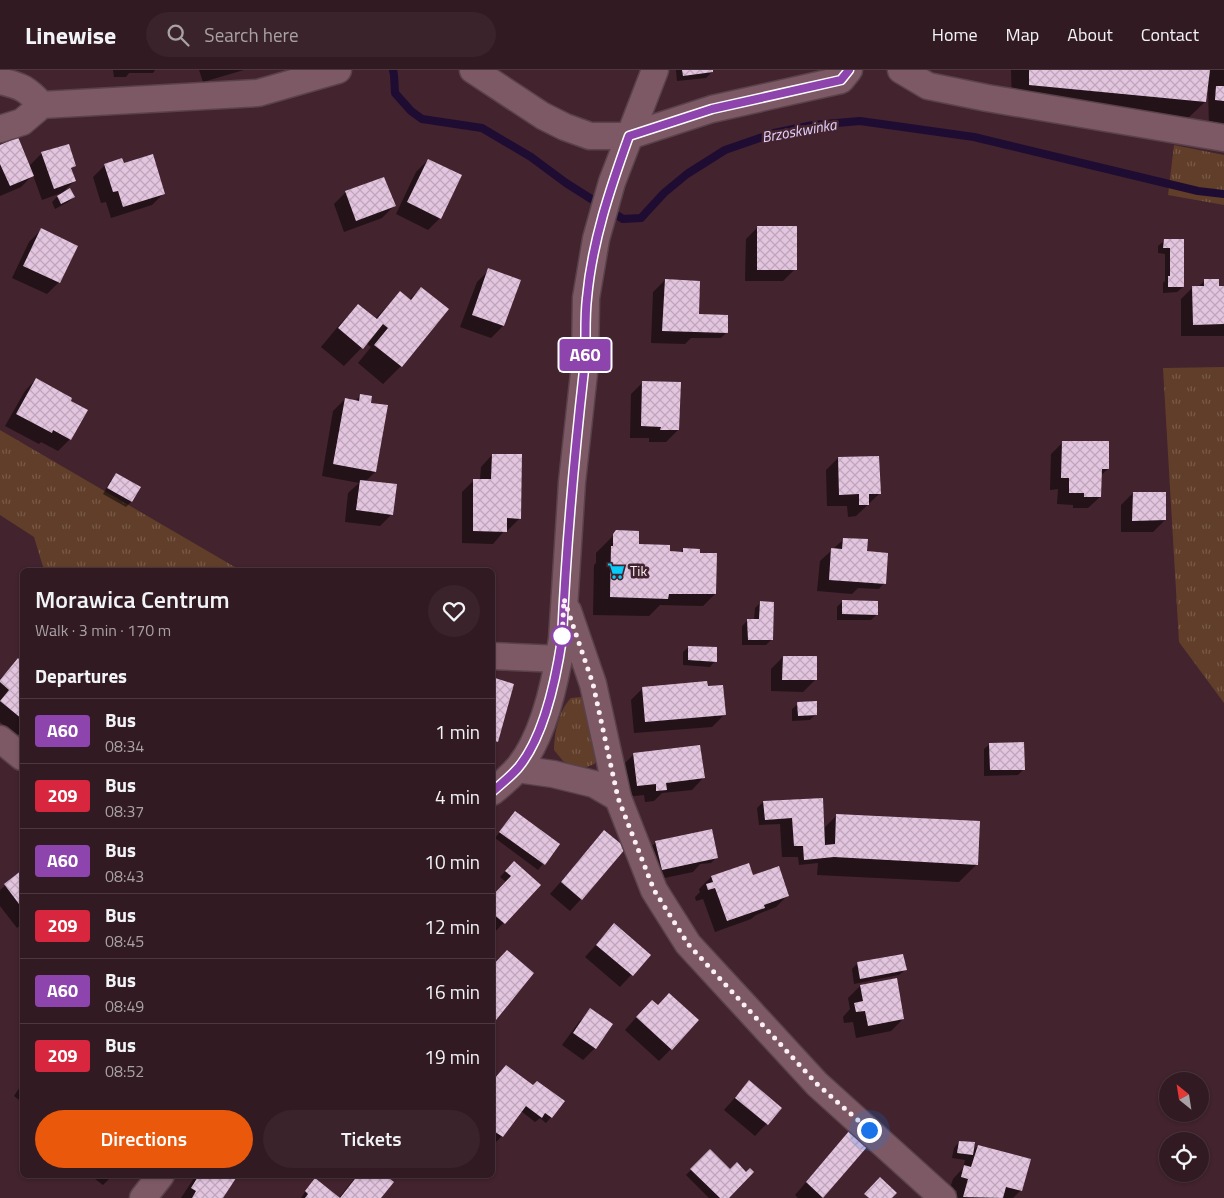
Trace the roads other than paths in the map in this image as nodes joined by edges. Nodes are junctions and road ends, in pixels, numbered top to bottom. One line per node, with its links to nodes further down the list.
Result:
1 (338, 70): 7 (street)
2 (473, 70): 9 (street)
3 (655, 70): 9 (street)
4 (849, 70): 9 (street)
5 (901, 70): 10 (street)
6 (0, 81): 7 (street)
7 (42, 105): 8 (street)
8 (0, 129)
9 (629, 136): 11 (street)
10 (1224, 138)
11 (564, 599): 13 (street); 18 (street)
12 (495, 656): 13 (street)
13 (559, 659): 16 (street)
14 (0, 739): 15 (street)
15 (20, 754)
16 (517, 769): 17 (street); 18 (street)
17 (495, 789)
18 (618, 798): 21 (street)
19 (159, 1178): 20 (street)
20 (143, 1198)
21 (943, 1198)

